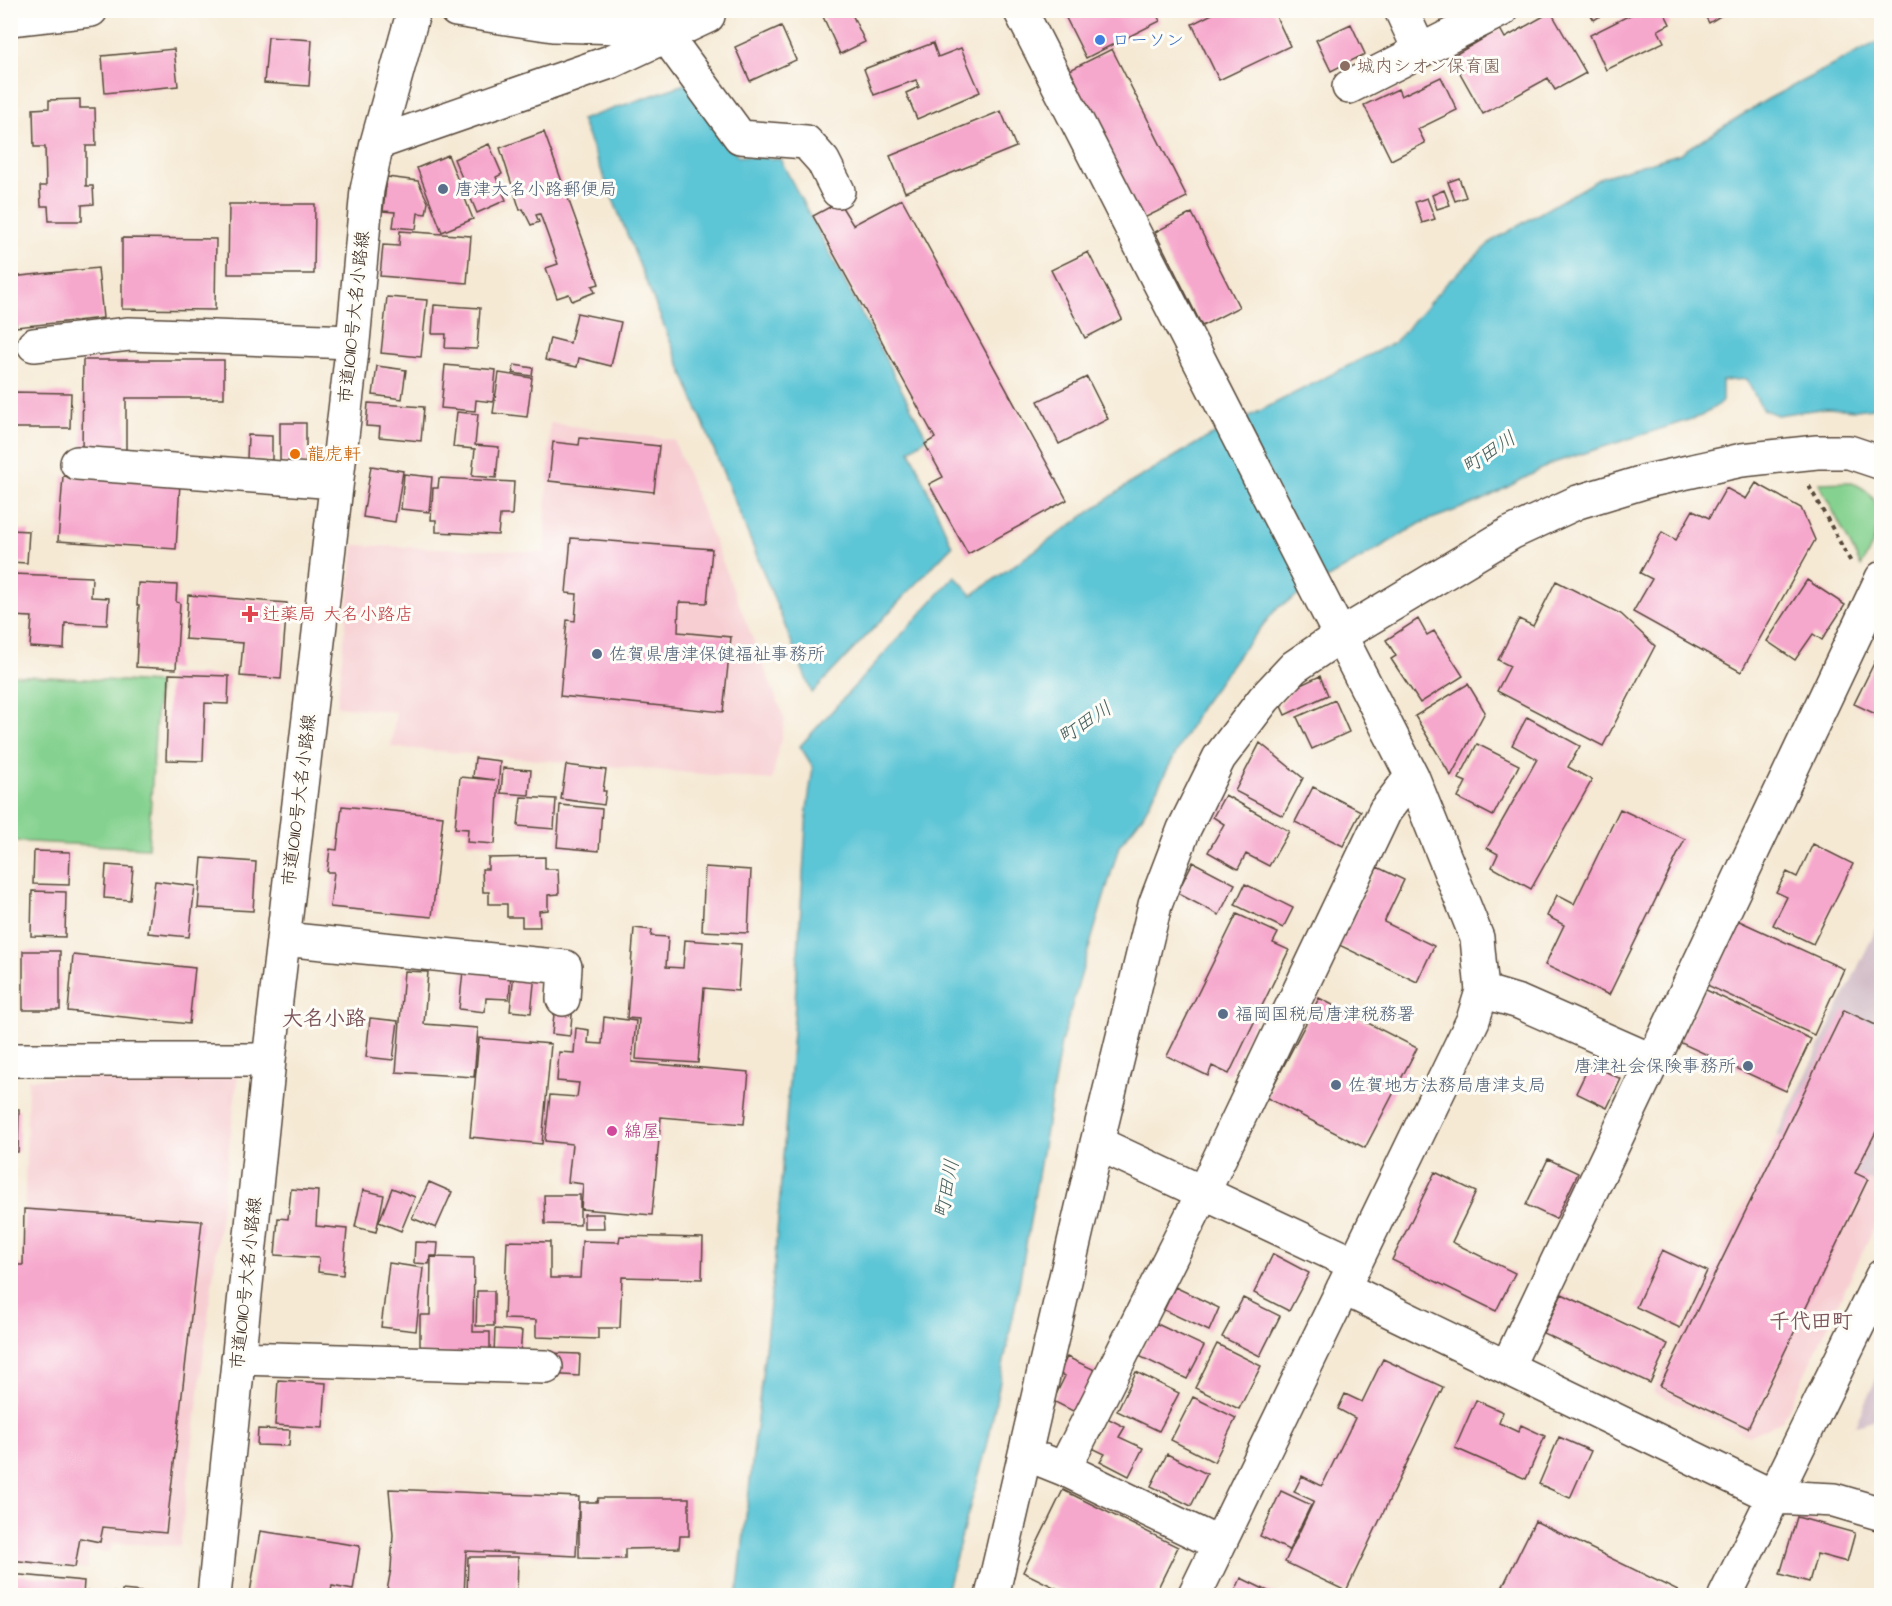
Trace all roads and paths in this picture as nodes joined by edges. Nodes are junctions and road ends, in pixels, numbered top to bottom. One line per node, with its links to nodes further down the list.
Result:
1 (91, 10): 8 (street)
2 (414, 10): 12 (street, 市道10110号大名小路線)
3 (456, 10): 7 (street)
4 (1020, 10): 21 (street)
5 (1401, 10): 10 (street)
6 (1501, 10): 10 (street)
7 (715, 13): 9 (street)
8 (10, 19)
9 (666, 36): 12 (street); 13 (street)
10 (1420, 51): 11 (street)
11 (1349, 87)
12 (377, 142): 14 (street, 市道10110号大名小路線)
13 (838, 191)
14 (353, 342): 15 (street); 19 (street, 市道10110号大名小路線)
15 (34, 345)
16 (1792, 454): 18 (street); 20 (path); 21 (street)
17 (77, 463): 19 (street)
18 (1881, 464)
19 (336, 482): 23 (street, 市道10110号大名小路線)
20 (1876, 588): 28 (street)
21 (1335, 624): 22 (street); 29 (street)
22 (1412, 776): 24 (street); 30 (street)
23 (283, 939): 25 (street); 27 (street, 市道10110号大名小路線)
24 (1482, 991): 28 (street); 31 (street)
25 (563, 999)
26 (10, 1060): 27 (street)
27 (269, 1060): 33 (street, 市道10110号大名小路線)
28 (1653, 1061): 34 (street)
29 (1097, 1143): 30 (street); 36 (street)
30 (1203, 1193): 31 (street); 37 (street)
31 (1349, 1276): 34 (street); 40 (street)
32 (1881, 1276): 38 (street)
33 (238, 1358): 35 (street); 41 (street, 市道10110号大名小路線)
34 (1507, 1367): 38 (street)
35 (546, 1368)
36 (1025, 1454): 37 (street); 42 (street)
37 (1064, 1469): 40 (street)
38 (1774, 1497): 39 (street); 44 (street)
39 (1881, 1514)
40 (1219, 1544): 43 (street)
41 (214, 1596)
42 (992, 1596)
43 (1194, 1596)
44 (1725, 1596)

